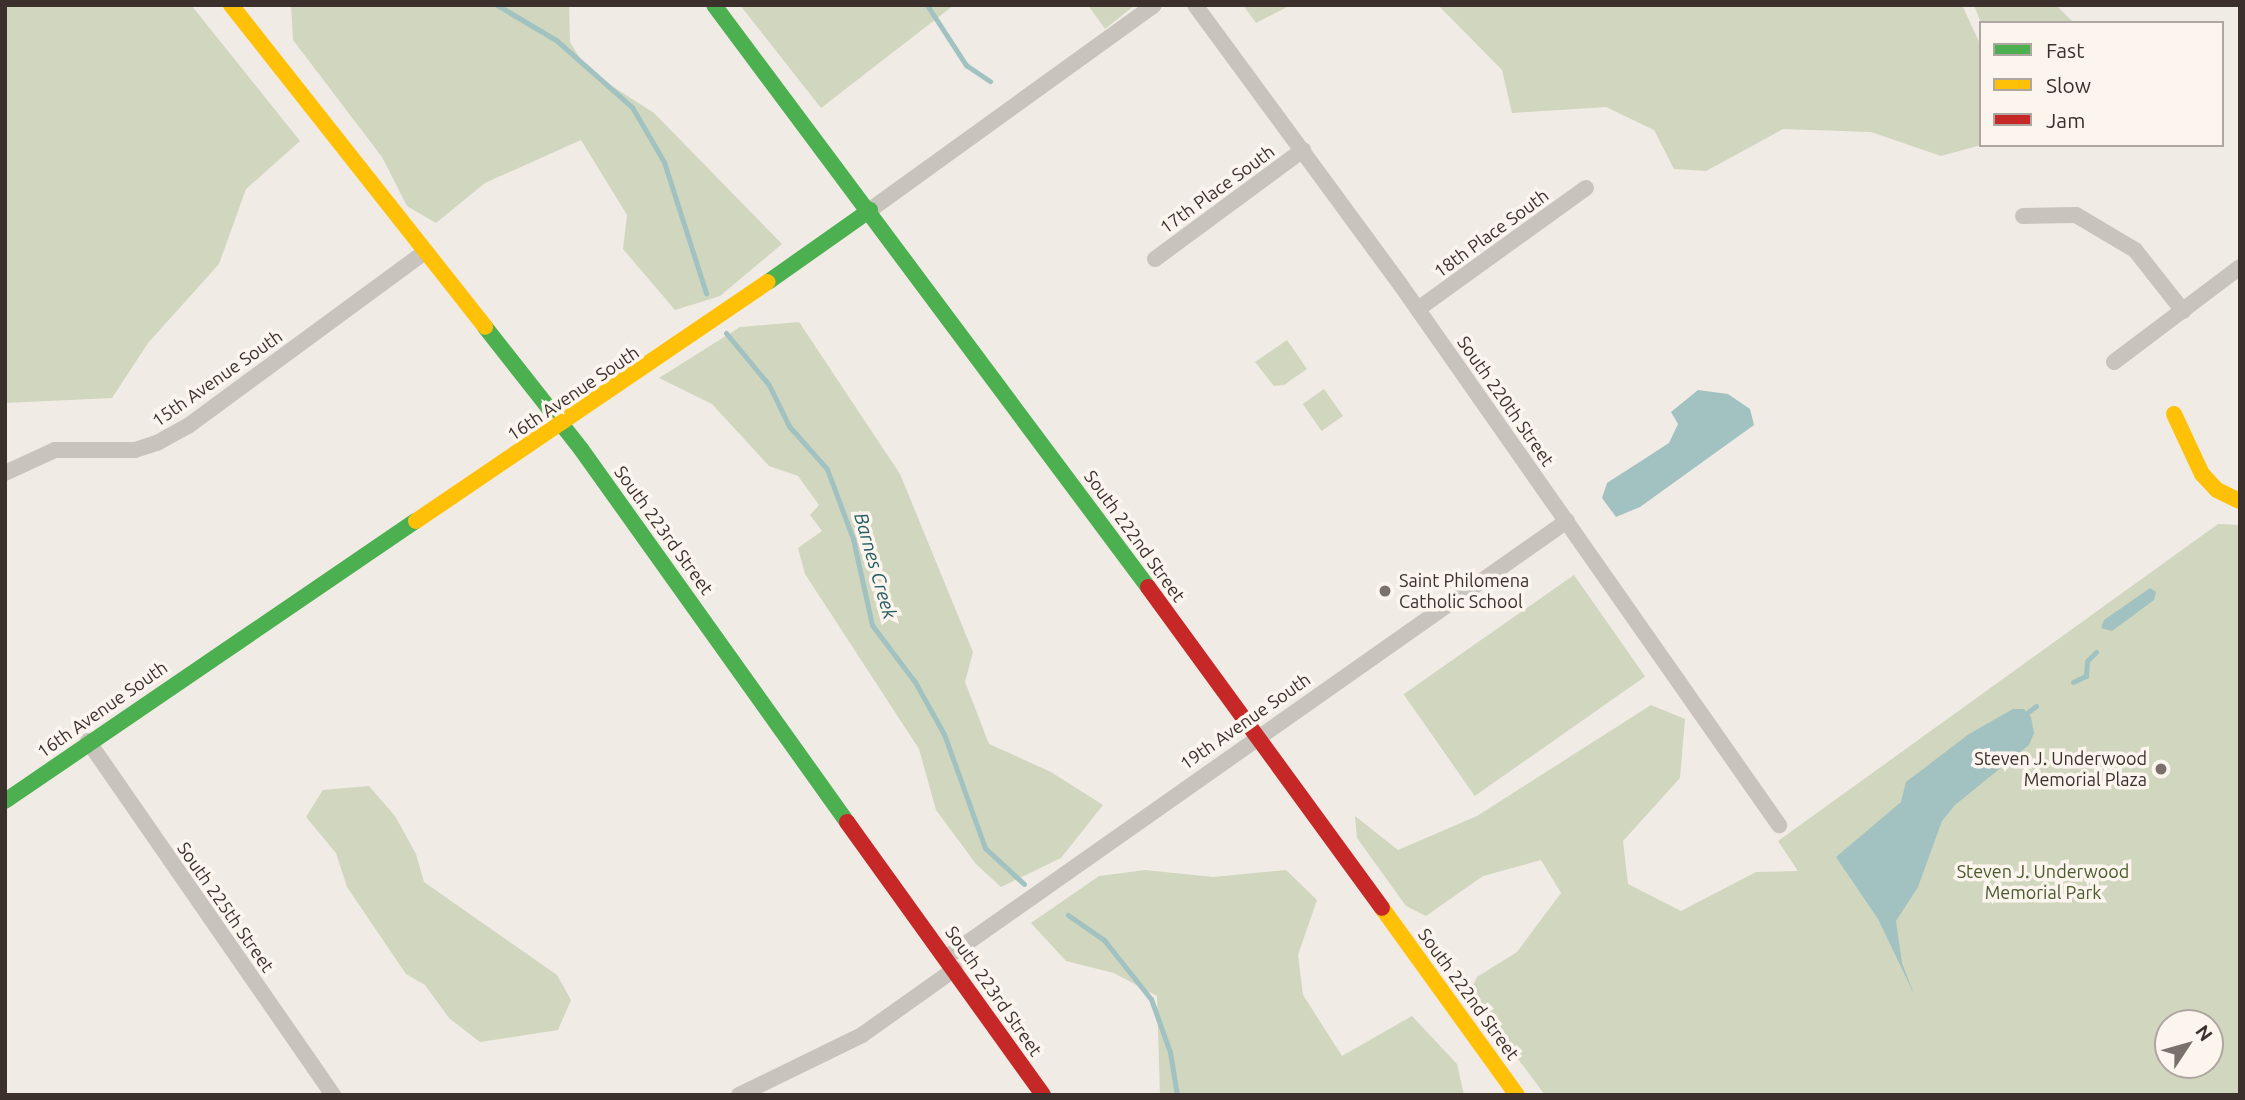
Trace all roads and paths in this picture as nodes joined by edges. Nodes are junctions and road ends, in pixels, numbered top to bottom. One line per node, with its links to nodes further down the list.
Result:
1 (231, 5): 9 (street, South 223rd Street)
2 (714, 5): 7 (street, South 222nd Street)
3 (1154, 5): 7 (street, 16th Avenue South)
4 (1195, 5): 5 (street, South 220th Street)
5 (1303, 150): 10 (street, 17th Place South); 12 (street, South 220th Street)
6 (1586, 188): 12 (street, 18th Place South)
7 (870, 210): 16 (street, 16th Avenue South); 20 (street, South 222nd Street)
8 (2023, 216): 13 (street)
9 (426, 251): 16 (street, South 223rd Street); 17 (street, 15th Avenue South)
10 (1155, 259)
11 (2240, 267): 13 (street)
12 (1418, 309): 19 (street, South 220th Street)
13 (2183, 312): 14 (street)
14 (2114, 362)
15 (2175, 414): 18 (street)
16 (563, 425): 21 (street, 16th Avenue South); 24 (street, South 223rd Street)
17 (5, 472)
18 (2240, 501)
19 (1567, 521): 20 (street, 19th Avenue South); 23 (street, South 220th Street)
20 (1258, 735): 24 (street, 19th Avenue South); 28 (street, South 222nd Street)
21 (88, 741): 22 (street, 16th Avenue South); 25 (street, South 225th Street)
22 (5, 801)
23 (1779, 825)
24 (951, 963): 26 (street, 19th Avenue South); 27 (street, South 223rd Street)
25 (333, 1095)
26 (739, 1095)
27 (1043, 1095)
28 (1517, 1095)

